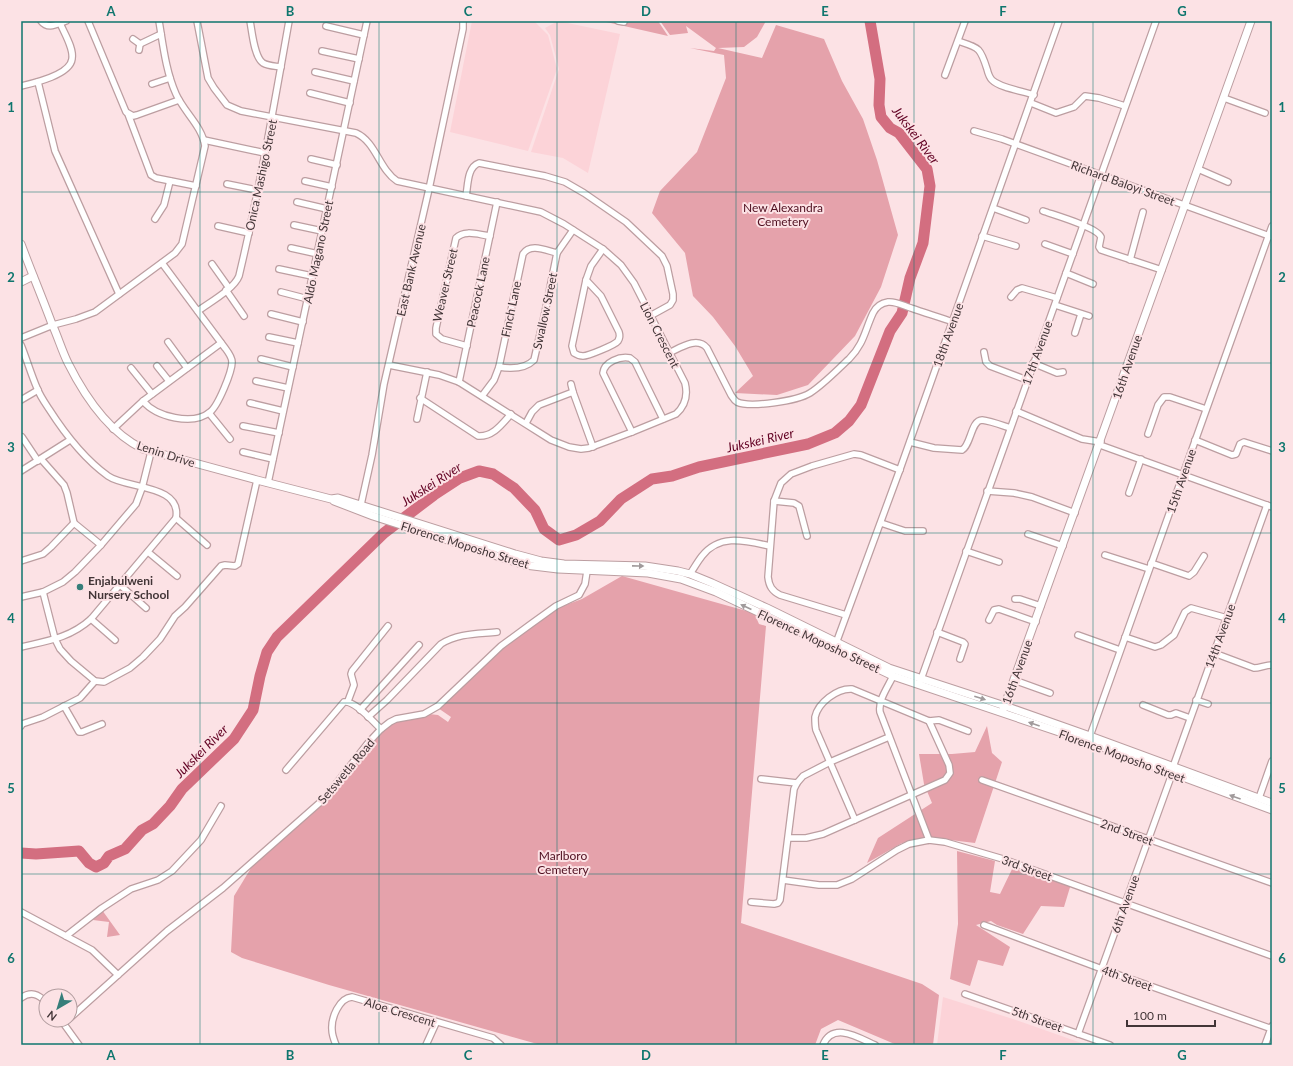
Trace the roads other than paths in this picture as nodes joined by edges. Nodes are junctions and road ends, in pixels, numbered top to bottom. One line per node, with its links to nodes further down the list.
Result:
1 (41, 21): 14 (street)
2 (66, 21): 14 (street)
3 (88, 21): 40 (street)
4 (159, 21): 16 (street)
5 (197, 21): 41 (street, Lion Crescent)
6 (250, 21): 24 (street)
7 (289, 21): 24 (street, Onica Mashigo Street)
8 (368, 21): 17 (street, Aldo Magano Street)
9 (464, 21): 57 (street, East Bank Avenue)
10 (965, 21): 19 (street)
11 (1059, 21): 33 (street, 18th Avenue)
12 (1156, 21): 38 (street, 17th Avenue)
13 (1251, 21): 34 (street, 16th Avenue)
14 (60, 23): 29 (street)
15 (326, 26): 17 (street)
16 (161, 34): 20 (street); 27 (street)
17 (364, 35): 23 (street, Aldo Magano Street)
18 (133, 40): 20 (street)
19 (958, 41): 26 (street); 33 (street)
20 (140, 44): 21 (street)
21 (139, 50)
22 (322, 51): 23 (street)
23 (359, 59): 28 (street, Aldo Magano Street)
24 (281, 67): 41 (street, Onica Mashigo Street)
25 (315, 72): 28 (street)
26 (945, 75)
27 (170, 78): 30 (street); 35 (street)
28 (354, 81): 36 (street, Aldo Magano Street)
29 (38, 82): 31 (street); 100 (street)
30 (152, 84)
31 (21, 86)
32 (310, 93): 36 (street)
33 (1034, 95): 37 (street, 18th Avenue)
34 (1224, 98): 39 (street); 49 (street, 16th Avenue)
35 (179, 100): 40 (street); 44 (street)
36 (350, 103): 42 (street, Aldo Magano Street)
37 (1031, 103): 38 (street); 45 (street, 18th Avenue)
38 (1125, 106): 50 (street, 17th Avenue)
39 (1264, 113)
40 (128, 114): 51 (street)
41 (273, 118): 42 (street, Lion Crescent); 46 (street, Onica Mashigo Street)
42 (344, 131): 48 (street, Aldo Magano Street); 57 (street, Lion Crescent)
43 (974, 132): 45 (street, Richard Baloyi Street)
44 (204, 140): 46 (street); 55 (street)
45 (1016, 144): 50 (street, Richard Baloyi Street); 63 (street, 18th Avenue)
46 (265, 153): 58 (street, Onica Mashigo Street)
47 (311, 159): 48 (street)
48 (337, 165): 56 (street, Aldo Magano Street)
49 (1198, 169): 53 (street); 62 (street, 16th Avenue)
50 (1101, 175): 62 (street, Richard Baloyi Street); 70 (street, 17th Avenue)
51 (170, 181): 55 (street); 67 (street)
52 (305, 181): 56 (street)
53 (1228, 182)
54 (227, 184): 58 (street)
55 (196, 186): 88 (street)
56 (332, 187): 64 (street, Aldo Magano Street)
57 (429, 189): 59 (street, Lion Crescent); 126 (street, East Bank Avenue)
58 (257, 190): 75 (street, Onica Mashigo Street)
59 (466, 196): 61 (street, Lion Crescent); 109 (street)
60 (297, 202): 64 (street)
61 (497, 202): 73 (street, Lion Crescent); 76 (street, Peacock Lane)
62 (1185, 205): 78 (street, Richard Baloyi Street); 91 (street, 16th Avenue)
63 (993, 208): 68 (street); 77 (street, 18th Avenue)
64 (327, 209): 74 (street, Aldo Magano Street)
65 (1042, 211): 70 (street)
66 (1143, 212): 87 (street)
67 (155, 219)
68 (1026, 220)
69 (294, 225): 74 (street)
70 (1083, 225): 86 (street, 17th Avenue); 87 (street)
71 (218, 226): 75 (street)
72 (1272, 226): 78 (street, 15th Avenue)
73 (573, 230): 83 (street, Lion Crescent); 84 (street, Swallow Street)
74 (322, 231): 85 (street, Aldo Magano Street)
75 (249, 233): 98 (street, Onica Mashigo Street)
76 (490, 236): 121 (street, Peacock Lane); 121 (street, Weaver Street)
77 (982, 236): 81 (street); 112 (street, 18th Avenue)
78 (1270, 236): 148 (street, 15th Avenue)
79 (21, 244): 93 (street, Lenin Drive)
80 (1045, 244): 86 (street)
81 (1016, 246)
82 (291, 248): 85 (street)
83 (603, 249): 95 (street); 109 (street, Lion Crescent)
84 (556, 253): 131 (street, Swallow Street); 131 (street, Finch Lane)
85 (318, 254): 94 (street, Aldo Magano Street)
86 (1073, 254): 92 (street, 17th Avenue)
87 (1130, 260): 91 (street)
88 (162, 263): 100 (street); 105 (street)
89 (212, 264): 98 (street)
90 (279, 269): 94 (street)
91 (1162, 270): 167 (street, 16th Avenue)
92 (1066, 274): 97 (street); 102 (street, 17th Avenue)
93 (33, 276): 96 (street); 113 (street, Lenin Drive)
94 (312, 276): 103 (street, Aldo Magano Street)
95 (586, 280): 95 (street)
96 (21, 282)
97 (1093, 284)
98 (228, 289): 105 (street, Onica Mashigo Street); 108 (street)
99 (281, 292): 103 (street)
100 (119, 294): 113 (street)
101 (1011, 297): 102 (street)
102 (1057, 298): 104 (street, 17th Avenue)
103 (308, 299): 111 (street, Aldo Magano Street)
104 (1055, 305): 107 (street); 125 (street, 17th Avenue)
105 (198, 311): 118 (street)
106 (271, 314): 111 (street)
107 (1081, 314): 110 (street); 114 (street)
108 (244, 316)
109 (650, 316): 123 (street, Lion Crescent)
110 (1089, 316)
111 (303, 322): 119 (street, Aldo Magano Street)
112 (953, 322): 123 (street); 166 (street, 18th Avenue)
113 (53, 325): 116 (street); 158 (street, Lenin Drive)
114 (1075, 332)
115 (269, 337): 119 (street)
116 (21, 338)
117 (168, 342): 130 (street)
118 (221, 343): 130 (street); 151 (street)
119 (298, 343): 128 (street, Aldo Magano Street)
120 (21, 345): 140 (street)
121 (467, 346): 137 (street, Peacock Lane)
122 (984, 352): 134 (street)
123 (669, 353): 154 (street, Lion Crescent)
124 (261, 359): 128 (street)
125 (1034, 364): 133 (street); 134 (street, 17th Avenue)
126 (389, 365): 132 (street, Lion Crescent); 185 (street, East Bank Avenue)
127 (157, 366): 135 (street)
128 (293, 367): 139 (street, Aldo Magano Street)
129 (131, 368): 142 (street)
130 (187, 368): 135 (street)
131 (499, 368): 143 (street, Finch Lane)
132 (427, 372): 137 (street, Lion Crescent); 144 (street)
133 (1063, 372)
134 (1027, 380): 150 (street, 17th Avenue)
135 (169, 381): 142 (street)
136 (256, 381): 139 (street)
137 (459, 382): 143 (street, Lion Crescent)
138 (571, 384): 141 (street)
139 (288, 388): 149 (street, Aldo Magano Street)
140 (38, 390): 145 (street); 164 (street)
141 (574, 392): 155 (street); 168 (street)
142 (152, 394): 146 (street)
143 (482, 396): 152 (street, Lion Crescent)
144 (420, 398): 152 (street); 153 (street)
145 (21, 400)
146 (143, 401): 151 (street); 158 (street)
147 (250, 403): 149 (street)
148 (1206, 409): 161 (street); 165 (street, 15th Avenue)
149 (284, 411): 160 (street, Aldo Magano Street)
150 (1016, 411): 157 (street, 17th Avenue); 167 (street)
151 (209, 413): 163 (street)
152 (511, 414): 155 (street, Lion Crescent)
153 (416, 419)
154 (664, 419): 159 (street, Lion Crescent); 159 (street)
155 (526, 423): 168 (street, Lion Crescent)
156 (243, 426): 160 (street)
157 (1010, 428): 166 (street); 181 (street, 17th Avenue)
158 (113, 429): 170 (street, Lenin Drive)
159 (632, 432): 168 (street, Lion Crescent)
160 (279, 433): 172 (street, Aldo Magano Street)
161 (1148, 434)
162 (22, 437): 174 (street)
163 (230, 439)
164 (70, 440): 174 (street); 180 (street)
165 (1195, 440): 169 (street); 177 (street, 15th Avenue)
166 (910, 442): 175 (street, 18th Avenue)
167 (1100, 444): 173 (street); 187 (street, 16th Avenue)
168 (593, 447)
169 (1272, 451)
170 (151, 452): 178 (street, Lenin Drive); 180 (street)
171 (243, 452): 172 (street)
172 (273, 459): 179 (street, Aldo Magano Street)
173 (1141, 459): 177 (street); 182 (street)
174 (39, 460): 176 (street); 189 (street)
175 (900, 470): 183 (street); 190 (street, 18th Avenue)
176 (21, 471)
177 (1184, 474): 184 (street); 205 (street, 15th Avenue)
178 (257, 480): 179 (street, Lenin Drive); 236 (street)
179 (268, 483): 185 (street, Lenin Drive)
180 (142, 488): 188 (street); 194 (street)
181 (987, 490): 187 (street); 198 (street, 17th Avenue)
182 (1129, 493)
183 (774, 500): 193 (street); 196 (street)
184 (1270, 506): 216 (street, 14th Avenue)
185 (360, 508): 186 (street, Florence Moposho Street)
186 (374, 512): 200 (street, Florence Moposho Street); 200 (street, Florence Moposho Street)
187 (1075, 513): 197 (street, 16th Avenue)
188 (176, 518): 195 (street); 199 (street)
189 (74, 523): 194 (street); 203 (street)
190 (881, 523): 191 (street); 215 (street, 18th Avenue)
191 (923, 532)
192 (1028, 534): 197 (street)
193 (807, 536)
194 (101, 545): 210 (street)
195 (207, 545)
196 (770, 546): 207 (street); 215 (street)
197 (1063, 546): 213 (street, 16th Avenue)
198 (966, 551): 204 (street); 222 (street, 17th Avenue)
199 (148, 552): 208 (street); 209 (street)
200 (507, 555): 206 (street, Florence Moposho Street); 207 (street, Florence Moposho Street, one-way to 207)
201 (1105, 555): 205 (street)
202 (1204, 556): 205 (street)
203 (21, 559)
204 (998, 562)
205 (1150, 566): 224 (street, 15th Avenue)
206 (587, 571): 228 (street, Florence Moposho Street, one-way to 206); 252 (street, Setswetla Road)
207 (690, 574): 228 (street, Florence Moposho Street)
208 (177, 576)
209 (120, 585): 214 (street); 217 (street)
210 (43, 592): 211 (street); 225 (street)
211 (21, 597)
212 (1015, 599): 213 (street)
213 (1041, 606): 219 (street, 16th Avenue)
214 (146, 608)
215 (846, 615): 228 (street, 18th Avenue)
216 (1227, 618): 224 (street); 231 (street, 14th Avenue)
217 (90, 619): 225 (street); 226 (street)
218 (989, 620): 219 (street)
219 (1036, 622): 235 (street, 16th Avenue)
220 (388, 626): 240 (street)
221 (497, 632): 247 (street)
222 (937, 632): 232 (street); 237 (street, 17th Avenue)
223 (1078, 635): 230 (street)
224 (1124, 637): 230 (street, 15th Avenue)
225 (55, 639): 229 (street); 236 (street)
226 (115, 640)
227 (419, 645): 246 (street)
228 (835, 645): 234 (street, Florence Moposho Street); 237 (street, Florence Moposho Street)
229 (21, 647)
230 (1120, 650): 254 (street, 15th Avenue)
231 (1214, 653): 233 (street); 239 (street, 14th Avenue)
232 (960, 659)
233 (1272, 665)
234 (893, 676): 237 (street, Florence Moposho Street); 241 (street)
235 (1014, 680): 238 (street); 245 (street, 16th Avenue)
236 (95, 681): 244 (street)
237 (920, 681): 245 (street, Florence Moposho Street)
238 (1050, 693)
239 (1196, 700): 242 (street); 248 (street, 14th Avenue)
240 (348, 701): 246 (street); 258 (street)
241 (881, 701): 249 (street); 255 (street); 257 (street)
242 (1208, 704)
243 (1143, 705): 248 (street)
244 (64, 706): 250 (street); 251 (street)
245 (1004, 709): 254 (street, Florence Moposho Street); 259 (street, Florence Moposho Street, one-way to 245)
246 (360, 710): 247 (street)
247 (368, 717): 252 (street)
248 (1190, 718): 259 (street, 14th Avenue)
249 (929, 721): 253 (street); 263 (street)
250 (21, 723)
251 (102, 724)
252 (381, 729): 281 (street, Setswetla Road)
253 (968, 730)
254 (1090, 736): 259 (street, Florence Moposho Street)
255 (889, 737): 257 (street); 263 (street)
256 (1272, 761): 264 (street)
257 (830, 762): 262 (street); 268 (street)
258 (286, 770)
259 (1172, 771): 264 (street, Florence Moposho Street); 267 (street, Florence Moposho Street, one-way to 259); 271 (street, 6th Avenue)
260 (762, 779): 262 (street)
261 (982, 780): 271 (street, 2nd Street)
262 (797, 783): 269 (street)
263 (912, 794): 268 (street); 270 (street)
264 (1259, 798): 265 (street, Florence Moposho Street)
265 (1272, 803)
266 (221, 806): 278 (street)
267 (1272, 810)
268 (855, 820): 269 (street)
269 (789, 838): 272 (street)
270 (929, 840): 272 (street, 3rd Street); 275 (street, 3rd Street)
271 (1149, 840): 273 (street, 2nd Street); 275 (street, 6th Avenue)
272 (783, 880): 274 (street)
273 (1272, 883)
274 (751, 902)
275 (1126, 904): 279 (street, 3rd Street); 280 (street, 6th Avenue)
276 (21, 912): 278 (street)
277 (984, 925): 280 (street, 4th Street)
278 (66, 936): 281 (street)
279 (1272, 956)
280 (1102, 969): 288 (street, 4th Street); 289 (street, 6th Avenue)
281 (118, 974): 285 (street, Setswetla Road)
282 (965, 994): 289 (street, 5th Street)
283 (38, 996): 284 (street)
284 (21, 998)
285 (78, 1010)
286 (436, 1023): 291 (street, Aloe Crescent); 292 (street); 293 (street, Aloe Crescent)
287 (70, 1028): 290 (street)
288 (1272, 1028): 297 (street)
289 (1078, 1034): 296 (street, 5th Street)
290 (79, 1045)
291 (336, 1045)
292 (426, 1045)
293 (501, 1045)
294 (823, 1045): 295 (street)
295 (875, 1045)
296 (1110, 1045)
297 (1265, 1045)

